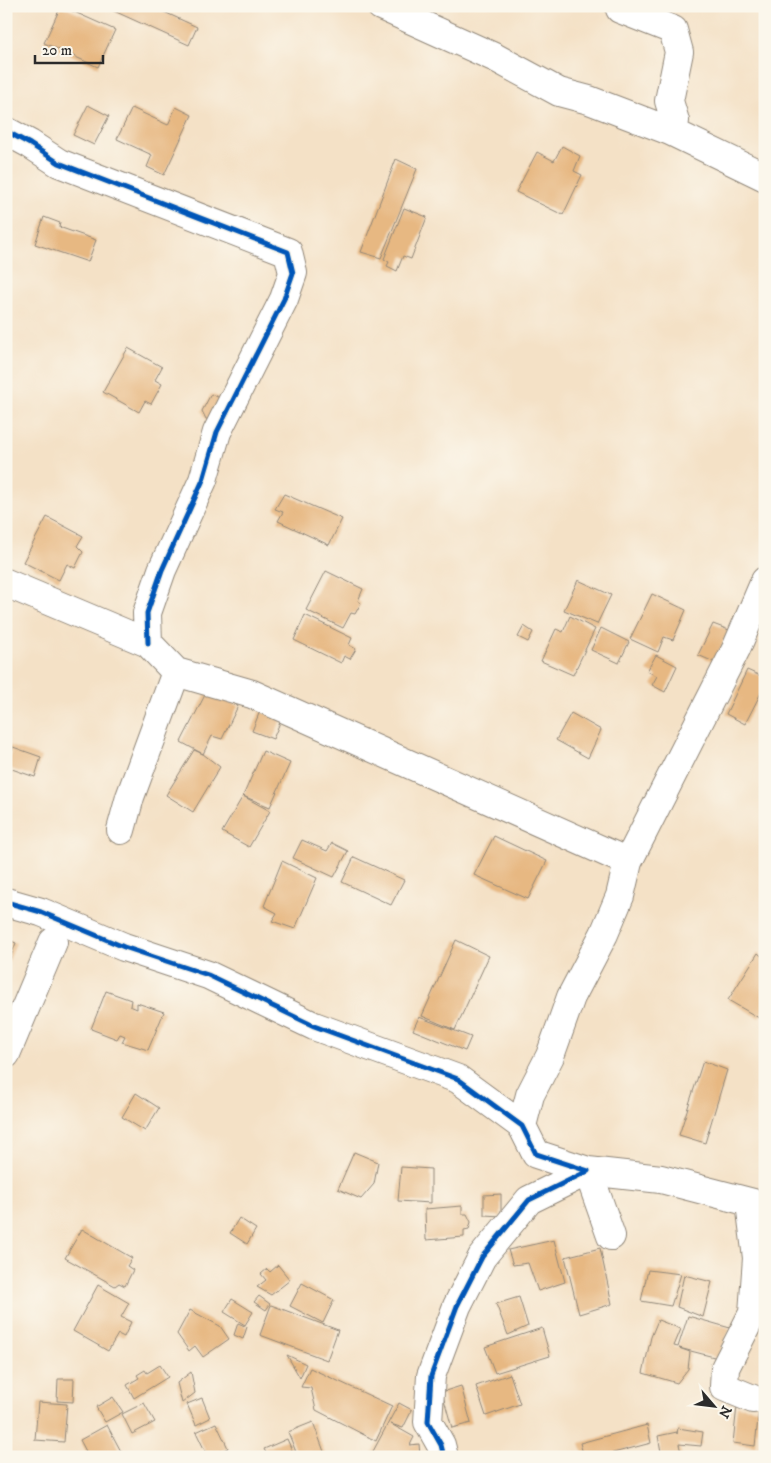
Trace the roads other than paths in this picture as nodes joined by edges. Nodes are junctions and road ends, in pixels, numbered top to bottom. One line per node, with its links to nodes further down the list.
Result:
1 (381, 6): 3 (street)
2 (620, 9): 3 (street)
3 (670, 130): 5 (street)
4 (6, 131): 8 (street)
5 (765, 177)
6 (765, 582): 11 (street)
7 (6, 583): 8 (street)
8 (148, 643): 9 (street)
9 (176, 672): 10 (street); 11 (street)
10 (121, 830)
11 (628, 862): 15 (street)
12 (6, 902): 15 (street)
13 (53, 942): 14 (street)
14 (6, 1054)
15 (522, 1126): 16 (street)
16 (536, 1154): 17 (street); 18 (street)
17 (588, 1171): 18 (street); 19 (street); 20 (street)
18 (529, 1200): 22 (street)
19 (758, 1204): 21 (street)
20 (611, 1236)
21 (753, 1399)
22 (444, 1457)

